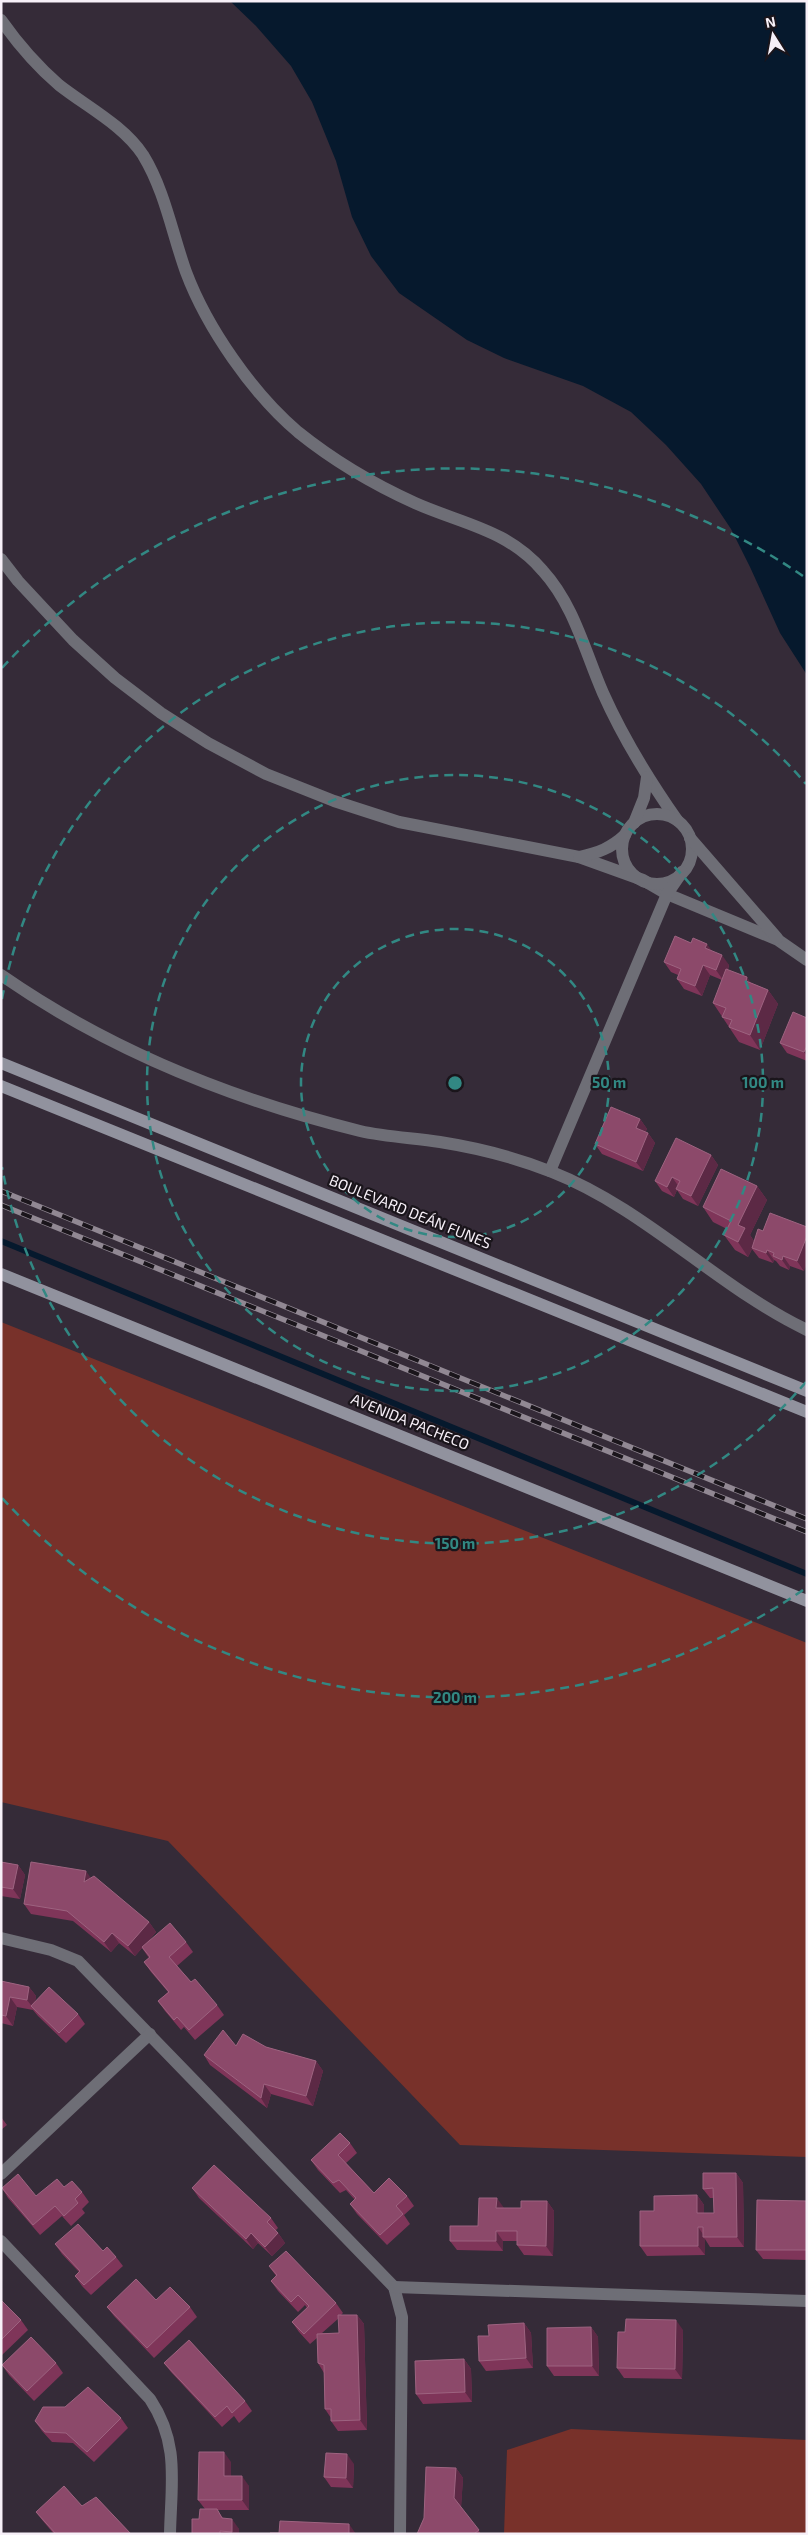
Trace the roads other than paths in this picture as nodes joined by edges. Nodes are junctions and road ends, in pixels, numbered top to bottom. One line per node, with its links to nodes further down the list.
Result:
1 (1, 20): 3 (street)
2 (1, 559): 8 (street)
3 (647, 777): 4 (street); 5 (street)
4 (677, 820): 5 (street); 7 (street)
5 (634, 823): 6 (street)
6 (625, 835): 8 (street); 10 (street)
7 (690, 837): 9 (street); 12 (street)
8 (579, 857): 10 (street)
9 (682, 872): 10 (street); 11 (street)
10 (643, 880): 11 (street)
11 (667, 894): 12 (street); 17 (street)
12 (778, 940): 13 (street)
13 (807, 960)
14 (1, 975): 17 (street)
15 (1, 1063): 20 (main road, BOULEVARD DEÁN FUNES)
16 (1, 1086): 21 (main road)
17 (550, 1171): 19 (street)
18 (1, 1274): 22 (main road, AVENIDA PACHECO)
19 (807, 1330)
20 (807, 1391)
21 (807, 1412)
22 (807, 1601)
23 (1, 1938): 24 (street)
24 (150, 2034): 25 (street); 27 (street)
25 (1, 2174)
26 (1, 2241): 29 (street)
27 (394, 2288): 28 (street); 30 (street)
28 (807, 2301)
29 (170, 2534)
30 (400, 2534)

